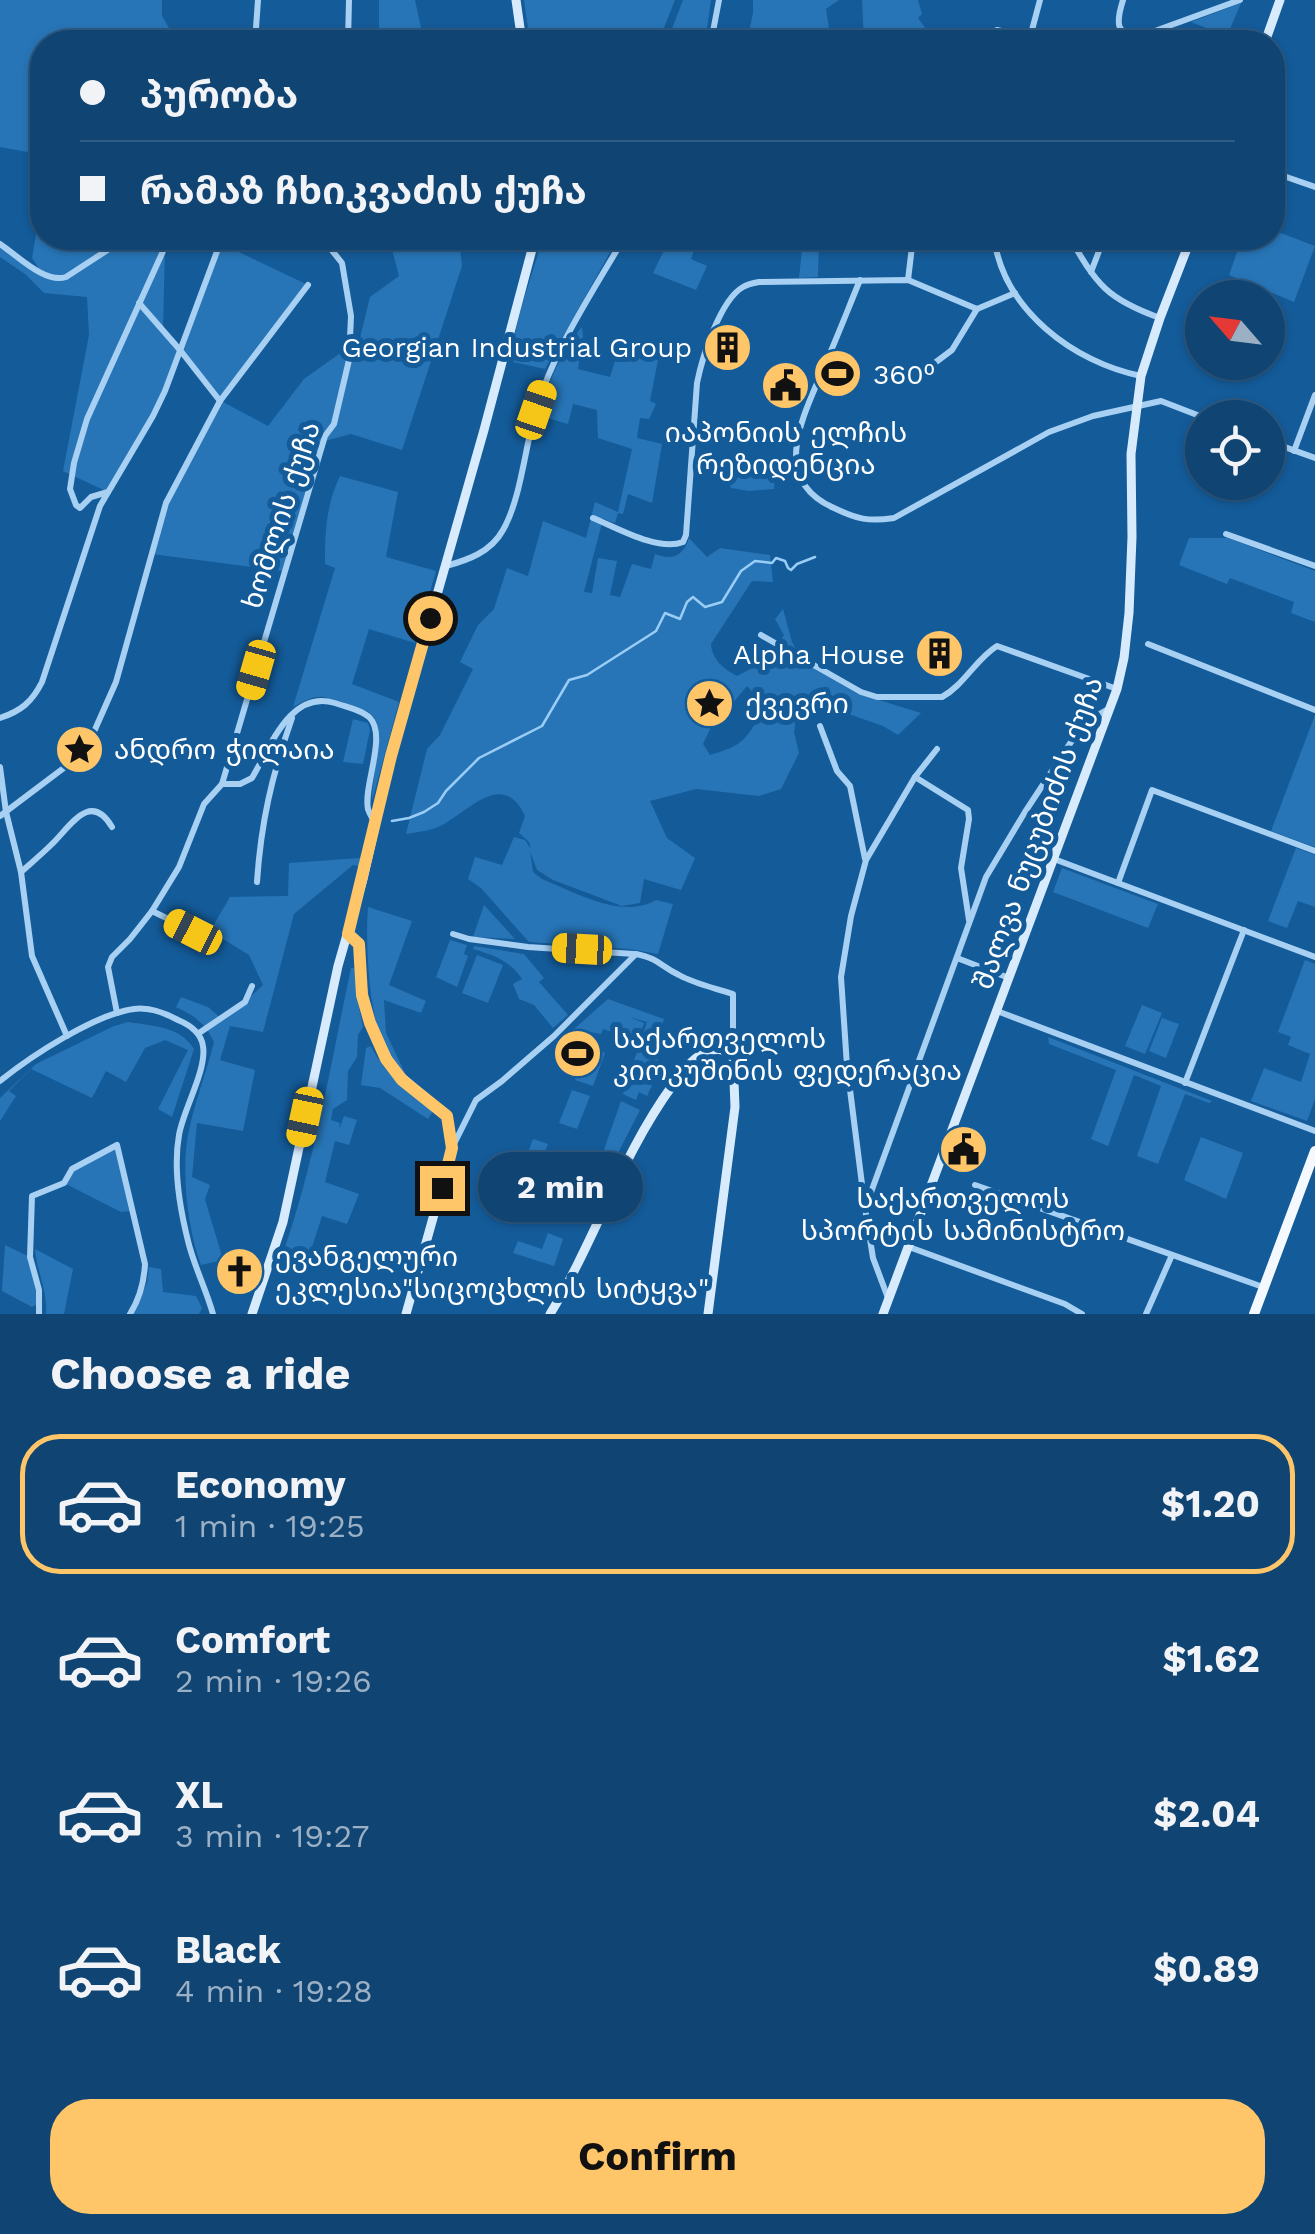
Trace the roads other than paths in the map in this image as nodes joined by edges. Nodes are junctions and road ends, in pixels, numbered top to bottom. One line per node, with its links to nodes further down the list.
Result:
1 (258, 0): 9 (street)
2 (349, 0): 10 (street)
3 (516, 0): 11 (main road)
4 (720, 0): 12 (street)
5 (1040, 0): 13 (street)
6 (1123, 0): 14 (street)
7 (1240, 0): 15 (street)
8 (1280, 0): 16 (main road)
9 (256, 30)
10 (348, 30)
11 (520, 30)
12 (714, 30)
13 (1032, 30)
14 (1121, 30)
15 (1160, 30)
16 (1269, 30)
17 (1285, 177): 18 (street)
18 (1315, 188)
19 (0, 244): 20 (street)
20 (108, 250)
21 (163, 250): 36 (street)
22 (218, 250): 39 (street)
23 (332, 250): 65 (street, ხომლის ქუჩა)
24 (532, 250): 52 (main road)
25 (617, 250): 52 (street)
26 (912, 250): 33 (street)
27 (997, 250): 35 (street)
28 (1077, 250): 31 (street)
29 (1100, 250): 31 (street)
30 (1186, 250): 38 (main road, შალვა ნუცუბიძის ქუჩა)
31 (1091, 274): 38 (street)
32 (860, 280): 33 (street); 44 (street); 50 (street)
33 (908, 280): 37 (street)
34 (308, 285): 43 (street)
35 (1015, 293): 37 (street); 41 (street)
36 (139, 303): 39 (street); 49 (street)
37 (977, 309): 40 (street)
38 (1160, 318): 41 (main road, შალვა ნუცუბიძის ქუჩა)
39 (180, 350): 43 (street); 49 (street)
40 (924, 371)
41 (1141, 376): 44 (main road, შალვა ნუცუბიძის ქუჩა)
42 (1315, 395): 47 (street)
43 (220, 401): 66 (street)
44 (1138, 405): 45 (street); 56 (main road, შალვა ნუცუბიძის ქუჩა)
45 (1185, 410)
46 (1285, 447): 47 (street)
47 (1294, 450): 48 (street)
48 (1315, 458)
49 (108, 492): 60 (street)
50 (594, 518)
51 (1226, 534): 53 (street)
52 (444, 566): 67 (main road)
53 (1315, 566)
54 (761, 635): 56 (street)
55 (1148, 644): 58 (street)
56 (1117, 689): 57 (main road, შალვა ნუცუბიძის ქუჩა)
57 (1111, 708): 70 (main road, შალვა ნუცუბიძის ქუჩა); 76 (street)
58 (1315, 710)
59 (295, 711): 65 (street); 67 (street); 73 (street)
60 (0, 718)
61 (820, 726): 71 (street)
62 (937, 749): 64 (street)
63 (0, 767): 66 (street)
64 (914, 777): 71 (street); 76 (street)
65 (222, 784): 75 (street, ხომლის ქუჩა)
66 (3, 814): 72 (street)
67 (375, 822): 79 (main road)
68 (112, 827): 72 (street)
69 (1315, 851): 74 (street)
70 (1054, 859): 74 (street); 84 (main road, შალვა ნუცუბიძის ქუჩა)
71 (866, 860): 99 (street)
72 (21, 872): 89 (street)
73 (257, 882)
74 (1118, 883): 77 (street)
75 (152, 911): 78 (street); 87 (street, ხომლის ქუჩა)
76 (969, 920): 83 (street)
77 (1244, 930): 82 (street); 92 (street)
78 (193, 932)
79 (348, 934): 94 (main road); 107 (main road)
80 (453, 934): 81 (street)
81 (636, 954): 90 (street); 93 (street)
82 (1315, 957)
83 (956, 958): 84 (street); 99 (street)
84 (1009, 978): 86 (main road, შალვა ნუცუბიძის ქუჩა)
85 (252, 986): 88 (street)
86 (997, 1012): 92 (street); 100 (main road, შალვა ნუცუბიძის ქუჩა)
87 (117, 1013): 88 (street); 89 (street)
88 (199, 1034): 106 (street)
89 (68, 1036): 91 (street)
90 (732, 1056): 109 (main road); 110 (main road)
91 (0, 1081)
92 (1185, 1083): 95 (street)
93 (469, 1112): 94 (street); 96 (street)
94 (447, 1116): 96 (main road)
95 (1315, 1132)
96 (452, 1148): 108 (main road)
97 (1315, 1151): 102 (main road)
98 (975, 1185): 101 (street)
99 (865, 1208): 103 (street)
100 (908, 1247): 103 (main road, შალვა ნუცუბიძის ქუჩა); 112 (street)
101 (1172, 1254): 102 (street); 113 (street)
102 (1264, 1287): 114 (main road)
103 (889, 1300): 111 (main road, შალვა ნუცუბიძის ქუჩა)
104 (39, 1314): 105 (street)
105 (130, 1314)
106 (213, 1314)
107 (252, 1314)
108 (406, 1314)
109 (550, 1314)
110 (708, 1314)
111 (884, 1314)
112 (1082, 1314)
113 (1146, 1314)
114 (1254, 1314)

